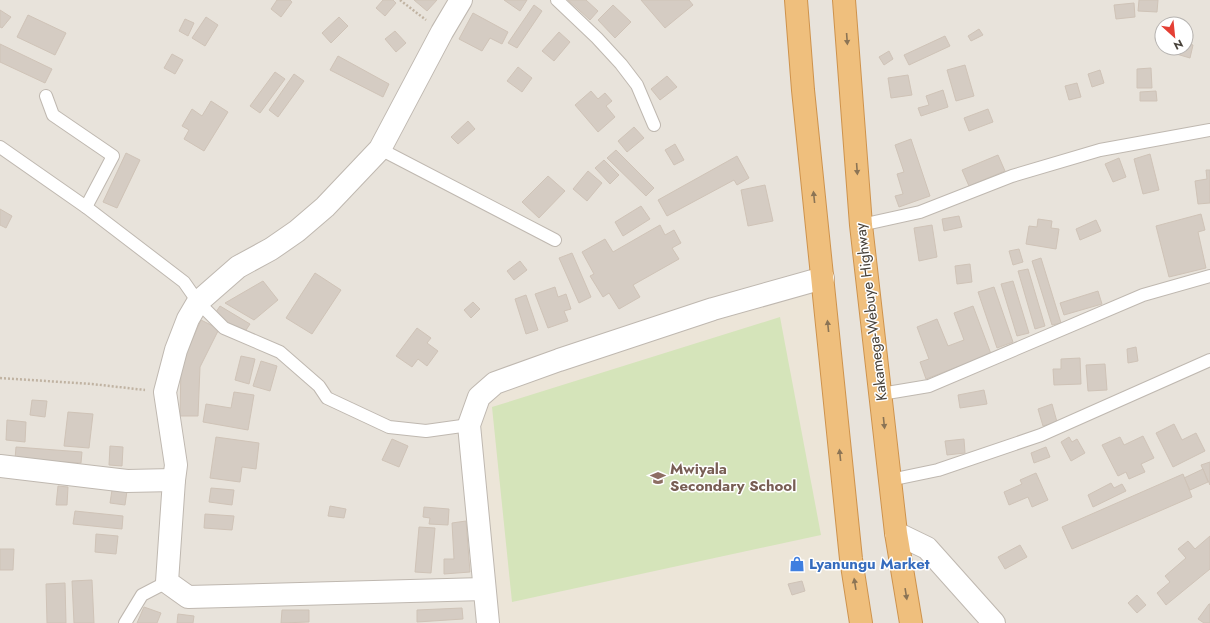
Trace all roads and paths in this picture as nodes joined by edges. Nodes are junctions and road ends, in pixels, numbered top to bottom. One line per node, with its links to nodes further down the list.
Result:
1 (400, 0): 6 (path)
2 (461, 0): 6 (street)
3 (557, 0): 8 (lane)
4 (796, 0): 16 (highway, one-way to 4)
5 (844, 0): 13 (highway, Kakamega-Webuye Highway, one-way to 13)
6 (442, 32): 11 (street)
7 (46, 96): 12 (lane)
8 (654, 125)
9 (1210, 130): 13 (lane)
10 (0, 148): 12 (lane)
11 (380, 149): 14 (lane); 17 (street)
12 (86, 207): 17 (lane)
13 (861, 225): 21 (highway, Kakamega-Webuye Highway)
14 (555, 240)
15 (1210, 276): 21 (lane)
16 (823, 278): 22 (street); 31 (highway, one-way to 16)
17 (198, 302): 20 (street); 22 (lane)
18 (1210, 360): 25 (lane)
19 (0, 378): 20 (path)
20 (165, 392): 24 (street)
21 (881, 394): 25 (highway, Kakamega-Webuye Highway, one-way to 25)
22 (469, 425): 28 (street)
23 (0, 466): 24 (street)
24 (174, 480): 27 (street)
25 (890, 480): 26 (highway, Kakamega-Webuye Highway)
26 (896, 533): 32 (highway, Kakamega-Webuye Highway, one-way to 32); 33 (street)
27 (167, 582): 28 (street); 29 (lane)
28 (484, 589): 30 (street)
29 (125, 623)
30 (488, 623)
31 (861, 623)
32 (911, 623)
33 (994, 623)

